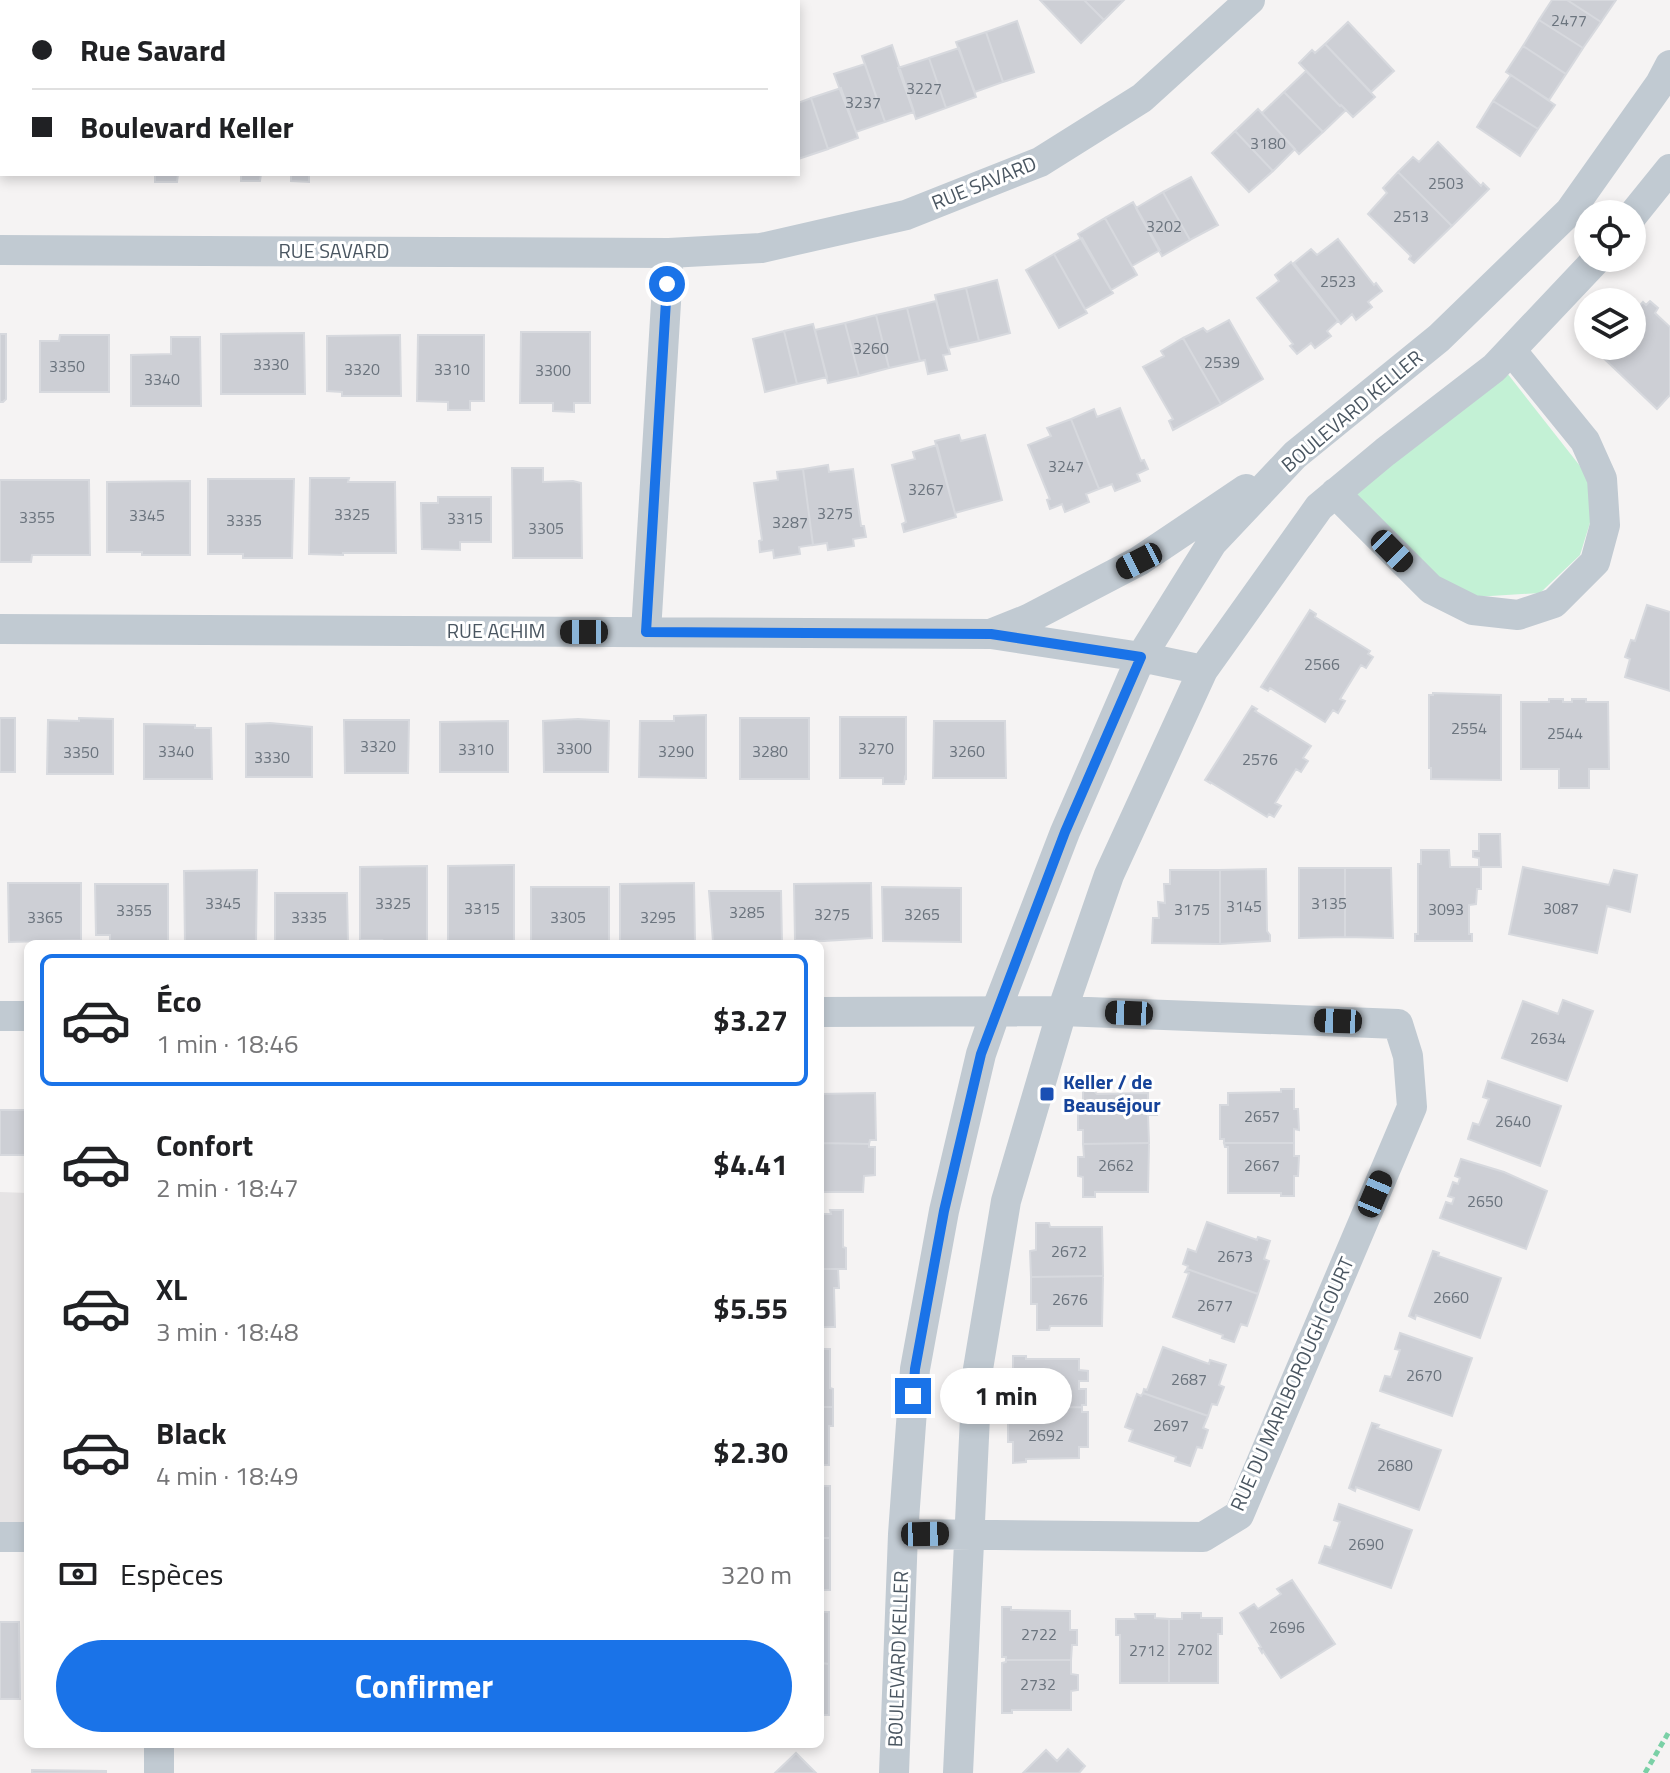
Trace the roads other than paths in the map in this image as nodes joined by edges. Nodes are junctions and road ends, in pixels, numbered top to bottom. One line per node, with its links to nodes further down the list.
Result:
1 (1250, 0): 6 (street, RUE SAVARD)
2 (1670, 65): 9 (street, BOULEVARD KELLER)
3 (1670, 169): 4 (street)
4 (1645, 200)
5 (0, 250): 6 (street, RUE SAVARD)
6 (669, 253): 12 (street)
7 (1585, 272): 8 (street)
8 (1511, 350): 10 (street); 10 (street)
9 (1291, 459): 13 (street, RUE ACHIM); 14 (street, BOULEVARD KELLER)
10 (1335, 493): 15 (street)
11 (0, 629): 12 (street, RUE ACHIM)
12 (646, 632): 13 (street, RUE ACHIM)
13 (991, 634): 14 (street, RUE ACHIM)
14 (1141, 657): 15 (street, RUE ACHIM); 16 (street, BOULEVARD KELLER)
15 (1203, 670): 17 (street)
16 (996, 1011): 17 (street); 18 (street); 21 (street, BOULEVARD KELLER)
17 (1062, 1011): 22 (street); 22 (street, RUE DU MARLBOROUGH COURT)
18 (824, 1012)
19 (0, 1016): 20 (street)
20 (24, 1016)
21 (903, 1534): 22 (street, RUE DU MARLBOROUGH COURT); 27 (street, BOULEVARD KELLER)
22 (970, 1534): 28 (street)
23 (0, 1537): 24 (street)
24 (24, 1537)
25 (159, 1748): 26 (street)
26 (159, 1773)
27 (894, 1773)
28 (958, 1773)

